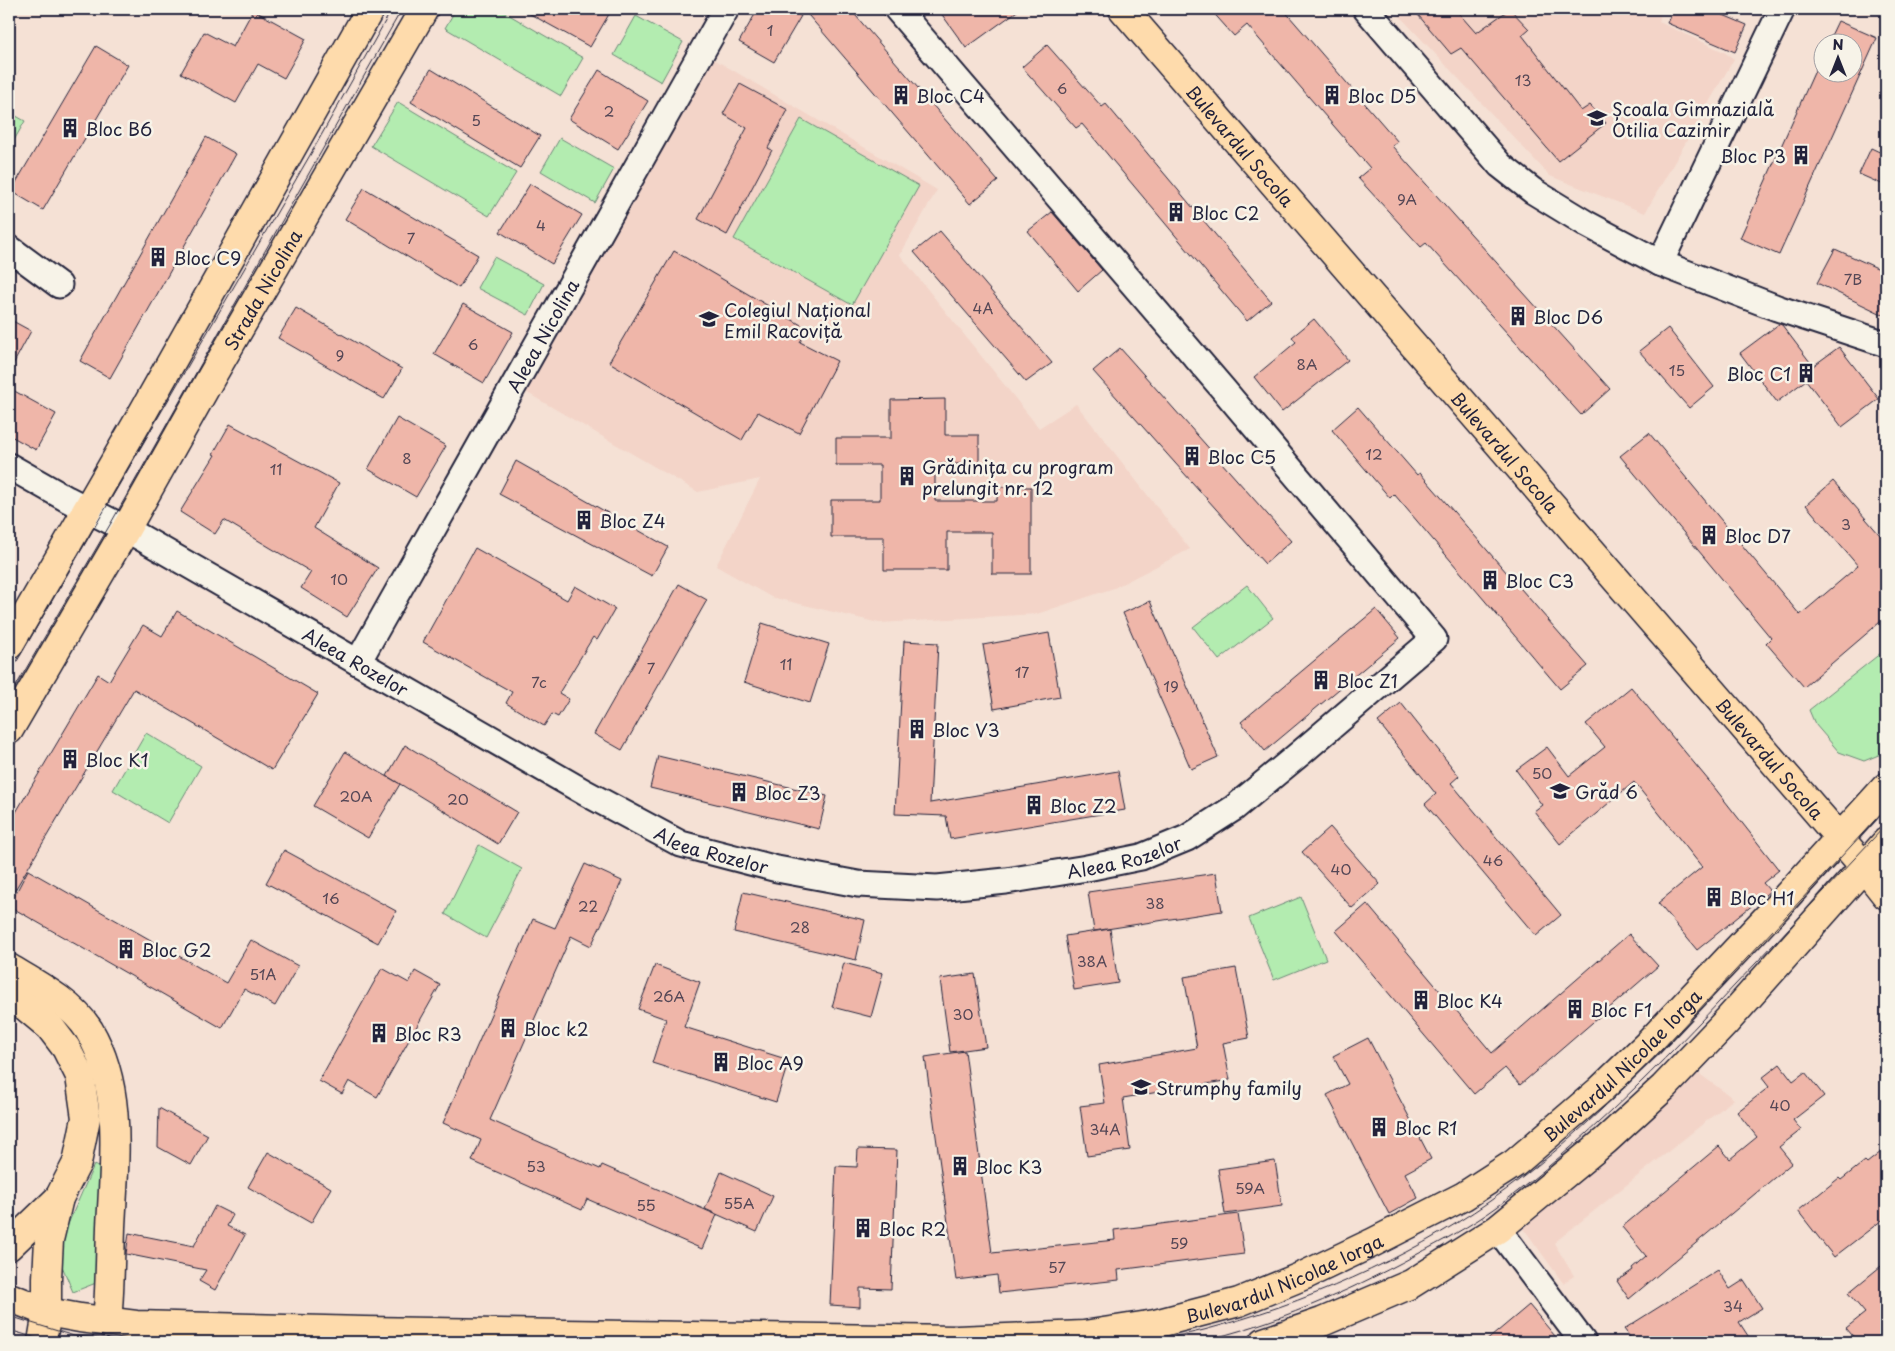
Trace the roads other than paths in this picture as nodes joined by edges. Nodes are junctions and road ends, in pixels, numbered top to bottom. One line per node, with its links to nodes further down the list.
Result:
1 (370, 9): 13 (main road)
2 (424, 9): 14 (main road, Strada Nicolina)
3 (726, 9): 16 (street, Aleea Nicolina)
4 (896, 9): 16 (street, Aleea Rozelor)
5 (1123, 9): 19 (main road, Bulevardul Socola)
6 (1366, 9): 9 (street)
7 (1782, 9): 9 (street)
8 (9, 248): 10 (street)
9 (1660, 263): 11 (street)
10 (58, 285)
11 (1886, 344)
12 (9, 466): 13 (street, Aleea Rozelor)
13 (86, 509): 14 (street, Aleea Rozelor); 15 (main road)
14 (126, 529): 16 (street, Aleea Rozelor); 17 (main road, Strada Nicolina)
15 (9, 645)
16 (358, 662)
17 (9, 730)
18 (1886, 786): 19 (main road, Bulevardul Nicolae Iorga)
19 (1840, 839): 21 (main road, Bulevardul Socola); 31 (main road, Bulevardul Nicolae Iorga)
20 (1886, 842): 21 (main road)
21 (1864, 868): 22 (main road, Bulevardul Socola); 26 (main road)
22 (1886, 895)
23 (9, 968): 30 (main road)
24 (9, 997): 25 (main road)
25 (59, 1198): 27 (main road); 29 (main road)
26 (1498, 1229): 33 (main road); 34 (street)
27 (9, 1246)
28 (9, 1297): 29 (main road, Bulevardul Nicolae Iorga)
29 (47, 1312): 30 (main road, Bulevardul Nicolae Iorga); 32 (main road)
30 (107, 1322): 31 (main road, Bulevardul Nicolae Iorga)
31 (895, 1341)
32 (42, 1342)
33 (1264, 1342)
34 (1583, 1342)

